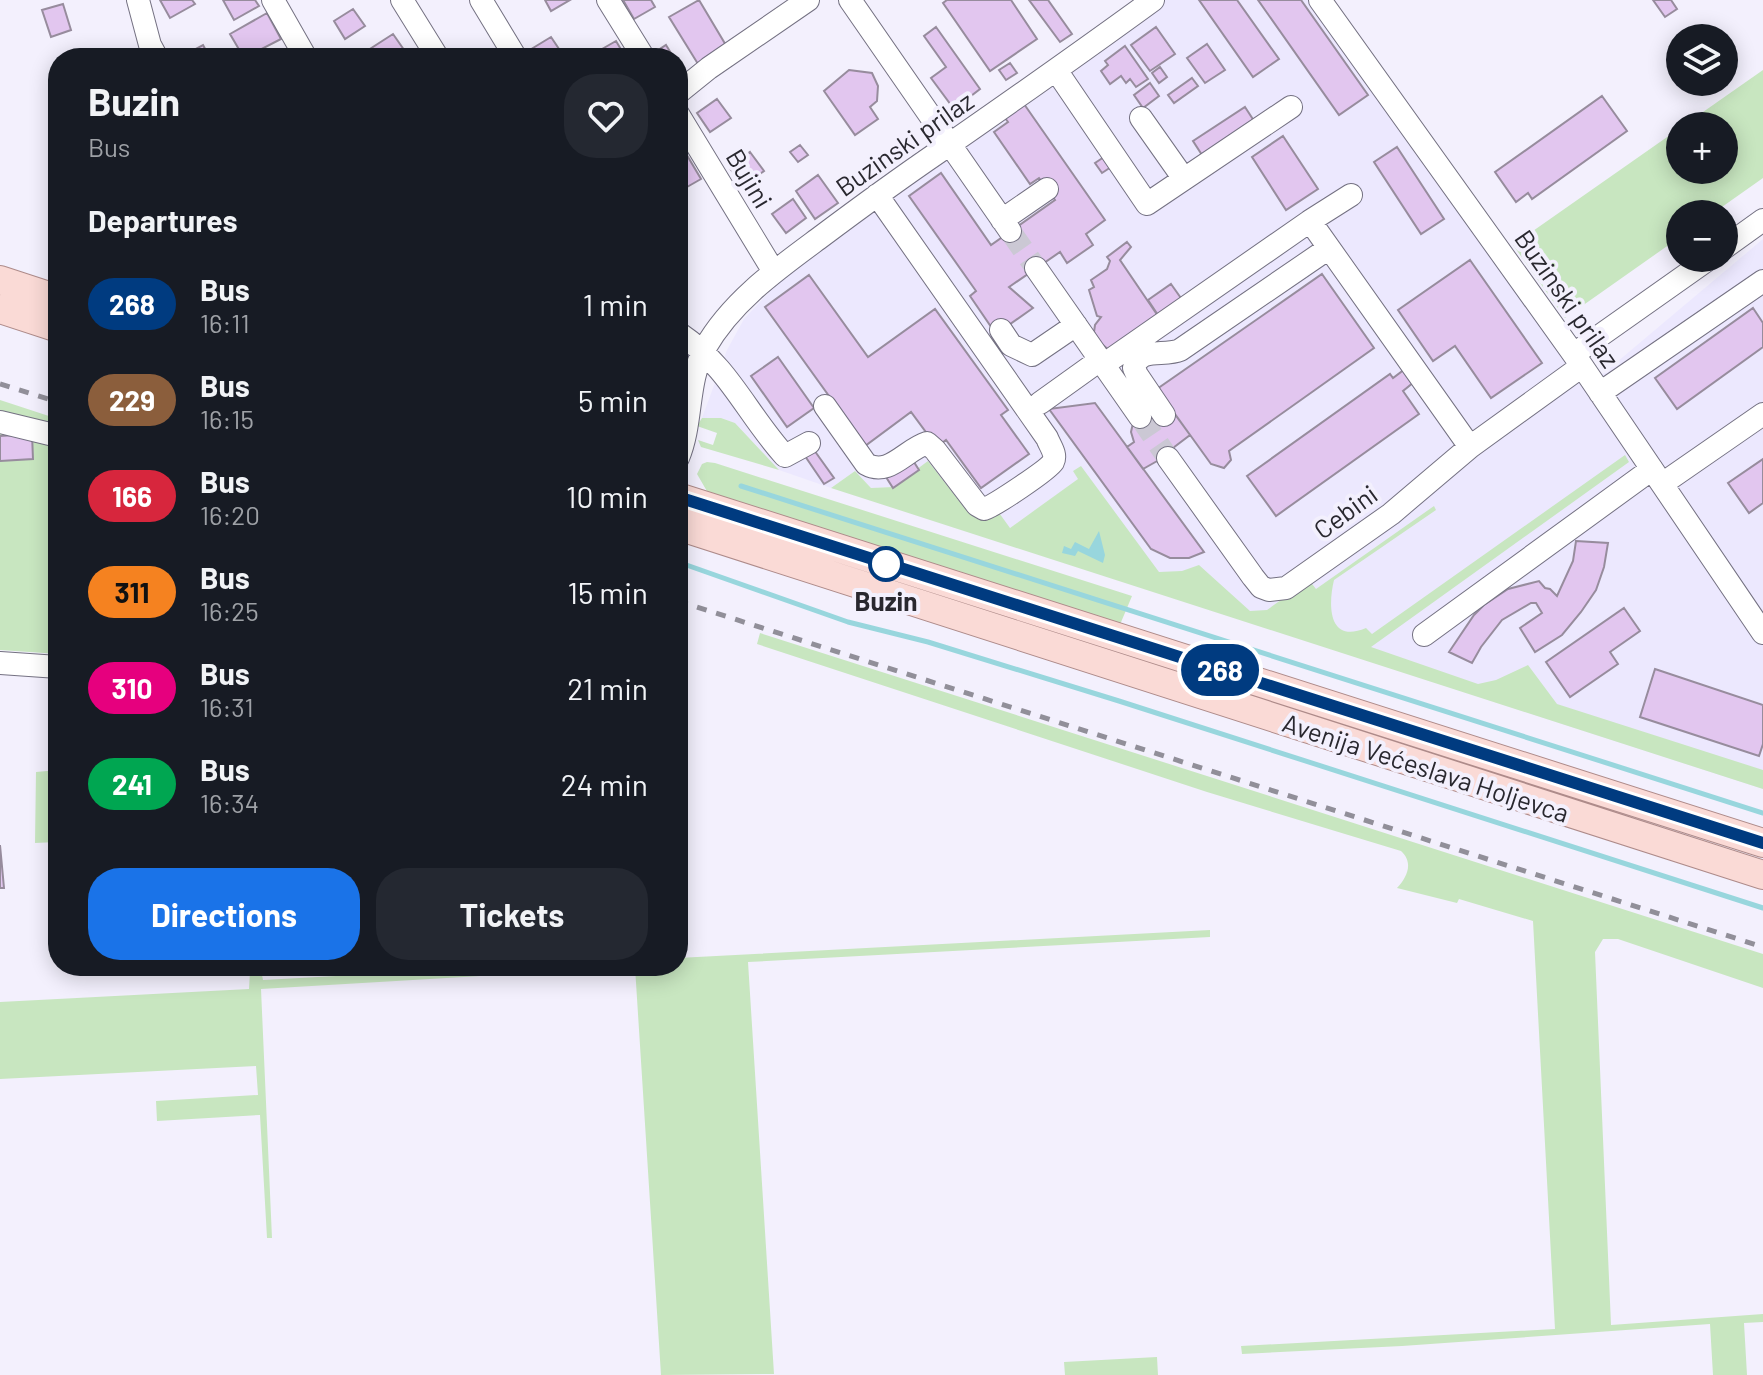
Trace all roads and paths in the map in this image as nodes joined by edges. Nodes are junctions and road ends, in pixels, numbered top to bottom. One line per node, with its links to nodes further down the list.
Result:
1 (138, 0): 10 (street)
2 (273, 0): 11 (street)
3 (402, 0): 12 (street)
4 (481, 0): 13 (street)
5 (608, 0): 14 (street)
6 (808, 0): 16 (street)
7 (850, 0): 20 (street)
8 (1153, 0): 15 (street, Buzinski prilaz)
9 (1320, 0): 41 (street, Buzinski prilaz)
10 (152, 48)
11 (300, 48)
12 (432, 48)
13 (510, 48)
14 (638, 48)
15 (1056, 70): 20 (street, Buzinski prilaz); 21 (street)
16 (688, 85)
17 (1291, 107): 21 (street)
18 (1141, 118): 21 (street)
19 (688, 130): 30 (street, Bujini)
20 (951, 144): 22 (street); 23 (street, Buzinski prilaz)
21 (1184, 179)
22 (1047, 189)
23 (877, 195): 30 (street, Buzinski prilaz); 47 (street)
24 (1351, 195): 26 (street)
25 (1763, 220): 27 (street)
26 (1310, 221): 28 (street); 42 (street)
27 (1738, 238)
28 (1329, 248): 49 (street); 55 (street)
29 (1036, 268): 37 (street)
30 (774, 272): 40 (street, Buzinski prilaz)
31 (1692, 272): 41 (street, Cebini)
32 (0, 280): 34 (main road)
33 (1763, 281): 44 (street)
34 (48, 296)
35 (0, 309): 36 (main road)
36 (48, 325)
37 (1076, 325): 38 (street); 42 (street)
38 (1001, 330)
39 (688, 340): 40 (street)
40 (704, 350): 43 (street, Buzinski prilaz); 54 (street)
41 (1578, 360): 44 (street, Buzinski prilaz); 55 (street, Cebini)
42 (1102, 362): 46 (street); 50 (street)
43 (688, 382)
44 (1600, 393): 57 (street, Buzinski prilaz)
45 (688, 398): 51 (street, Buzinski prilaz)
46 (1040, 403)
47 (825, 406)
48 (1763, 414): 57 (street)
49 (1164, 415)
50 (1140, 417)
51 (688, 419)
52 (0, 422): 53 (street)
53 (48, 434)
54 (809, 443)
55 (1470, 447): 56 (street, Cebini)
56 (1168, 458)
57 (1657, 477): 60 (street, Buzinski prilaz); 61 (street)
58 (688, 500): 64 (main road, Avenija Većeslava Holjevca)
59 (688, 529): 65 (main road, Avenija Većeslava Holjevca)
60 (1761, 627)
61 (1424, 635)
62 (0, 663): 63 (street)
63 (48, 666)
64 (1763, 843)
65 (1763, 875)

